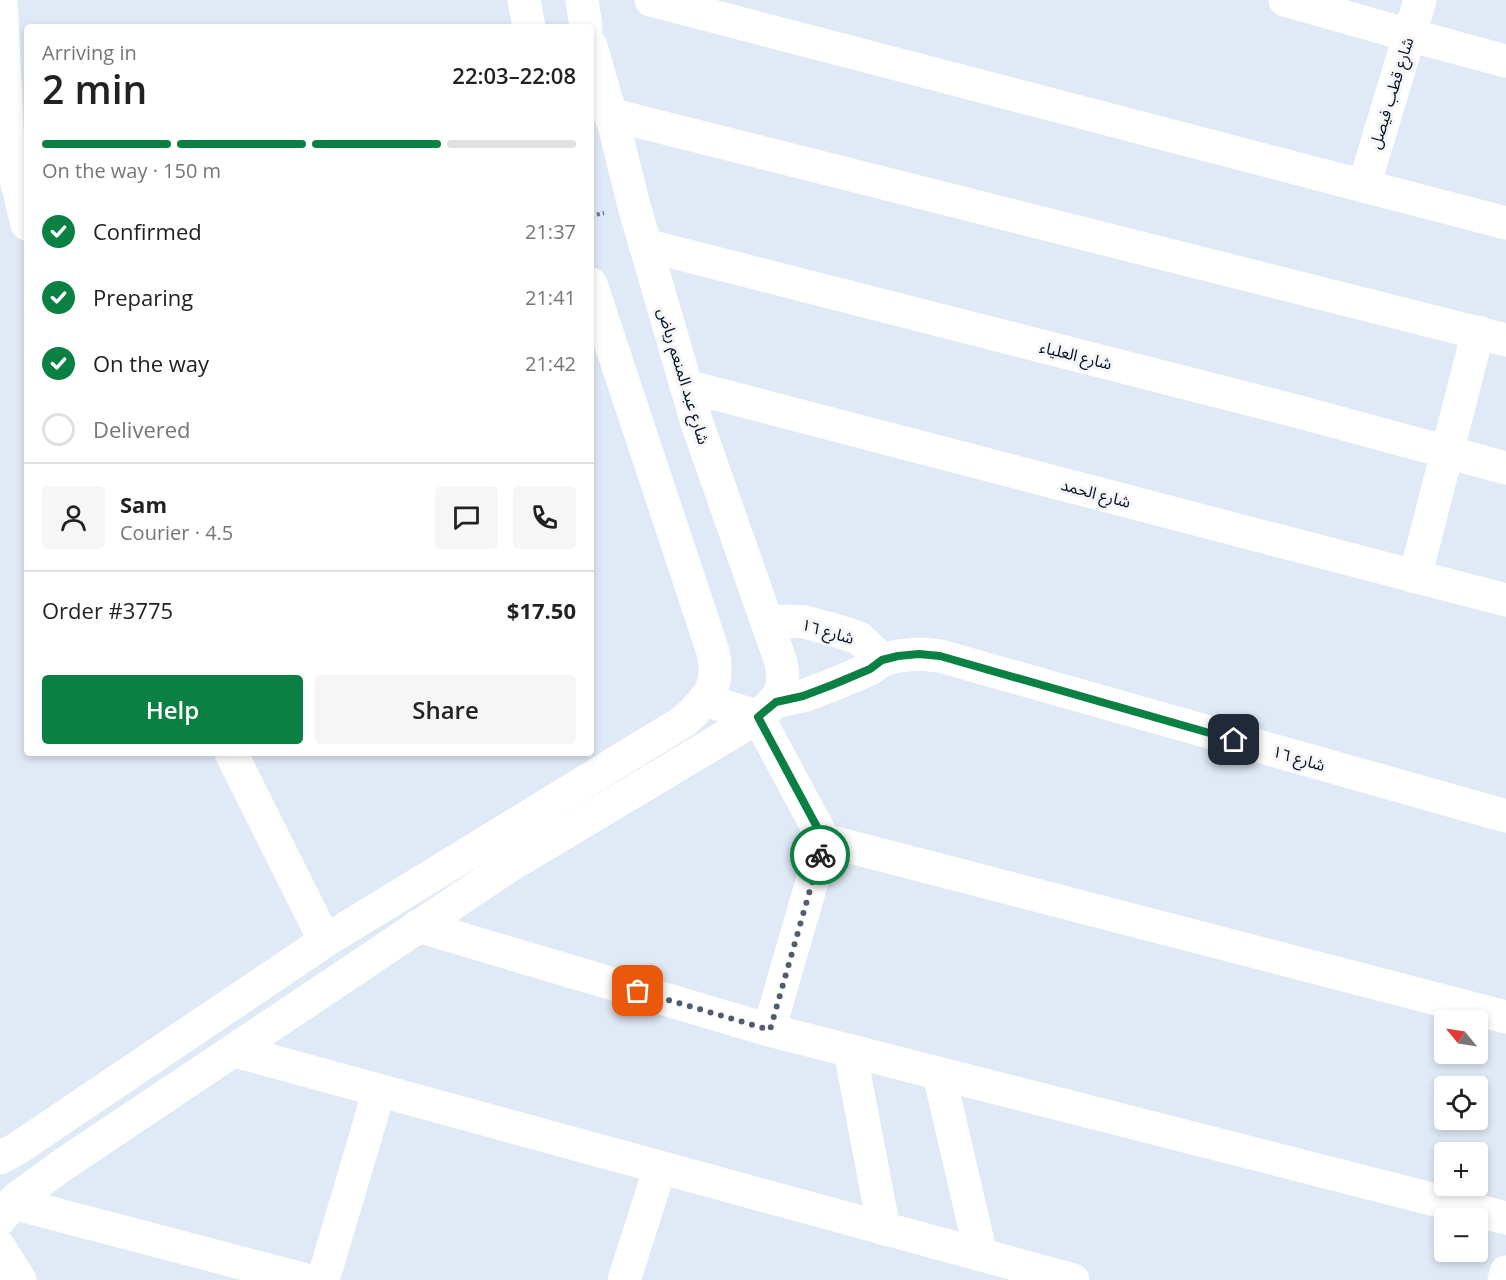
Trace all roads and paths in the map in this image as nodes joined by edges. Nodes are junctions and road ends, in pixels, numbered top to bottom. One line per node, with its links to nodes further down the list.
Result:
1 (1, 0): 12 (street)
2 (524, 0): 7 (street)
3 (651, 0): 6 (street)
4 (1285, 0): 8 (street)
5 (1420, 0): 8 (street, شارع قطب فيصل)
6 (738, 11): 13 (street)
7 (528, 24)
8 (1408, 35): 10 (street); 13 (street, شارع قطب فيصل)
9 (594, 61): 11 (street, شارع عبد المنعم رياض)
10 (1506, 61)
11 (609, 114): 16 (street, شارع عبد المنعم رياض); 18 (street)
12 (12, 158): 14 (street)
13 (1364, 186): 15 (street)
14 (24, 211)
15 (1506, 223)
16 (645, 245): 19 (street, شارع عبد المنعم رياض); 20 (street, شارع العلياء)
17 (594, 293): 26 (street)
18 (1492, 336): 20 (street)
19 (686, 386): 22 (street, شارع الحمد); 24 (street, شارع عبد المنعم رياض)
20 (1446, 452): 21 (street, شارع العلياء); 22 (street)
21 (1506, 468)
22 (1415, 577): 23 (street, شارع الحمد)
23 (1506, 600)
24 (767, 622): 25 (street, شارع ١٦); 27 (street, شارع عبد المنعم رياض)
25 (882, 660): 27 (street, شارع ١٦); 29 (street, شارع ١٦)
26 (706, 700): 27 (street); 32 (street)
27 (767, 709): 30 (street); 31 (street)
28 (232, 756): 32 (street)
29 (1506, 816)
30 (824, 840): 33 (street); 34 (street)
31 (418, 926): 34 (street); 35 (street)
32 (325, 941): 39 (street)
33 (1506, 1017)
34 (770, 1030): 36 (street)
35 (235, 1051): 38 (street); 41 (street)
36 (850, 1051): 37 (street); 45 (street)
37 (939, 1074): 44 (street); 47 (street)
38 (379, 1091): 42 (street); 51 (street)
39 (43, 1132): 40 (street); 41 (street)
40 (0, 1158)
41 (64, 1164): 43 (street)
42 (660, 1168): 45 (street); 52 (street)
43 (6, 1211): 50 (street)
44 (1506, 1218)
45 (884, 1229): 47 (street)
46 (0, 1248): 49 (street)
47 (981, 1255): 53 (street)
48 (1506, 1272): 54 (street)
49 (20, 1280)
50 (306, 1280)
51 (323, 1280)
52 (624, 1280)
53 (1073, 1280)
54 (1504, 1280)

